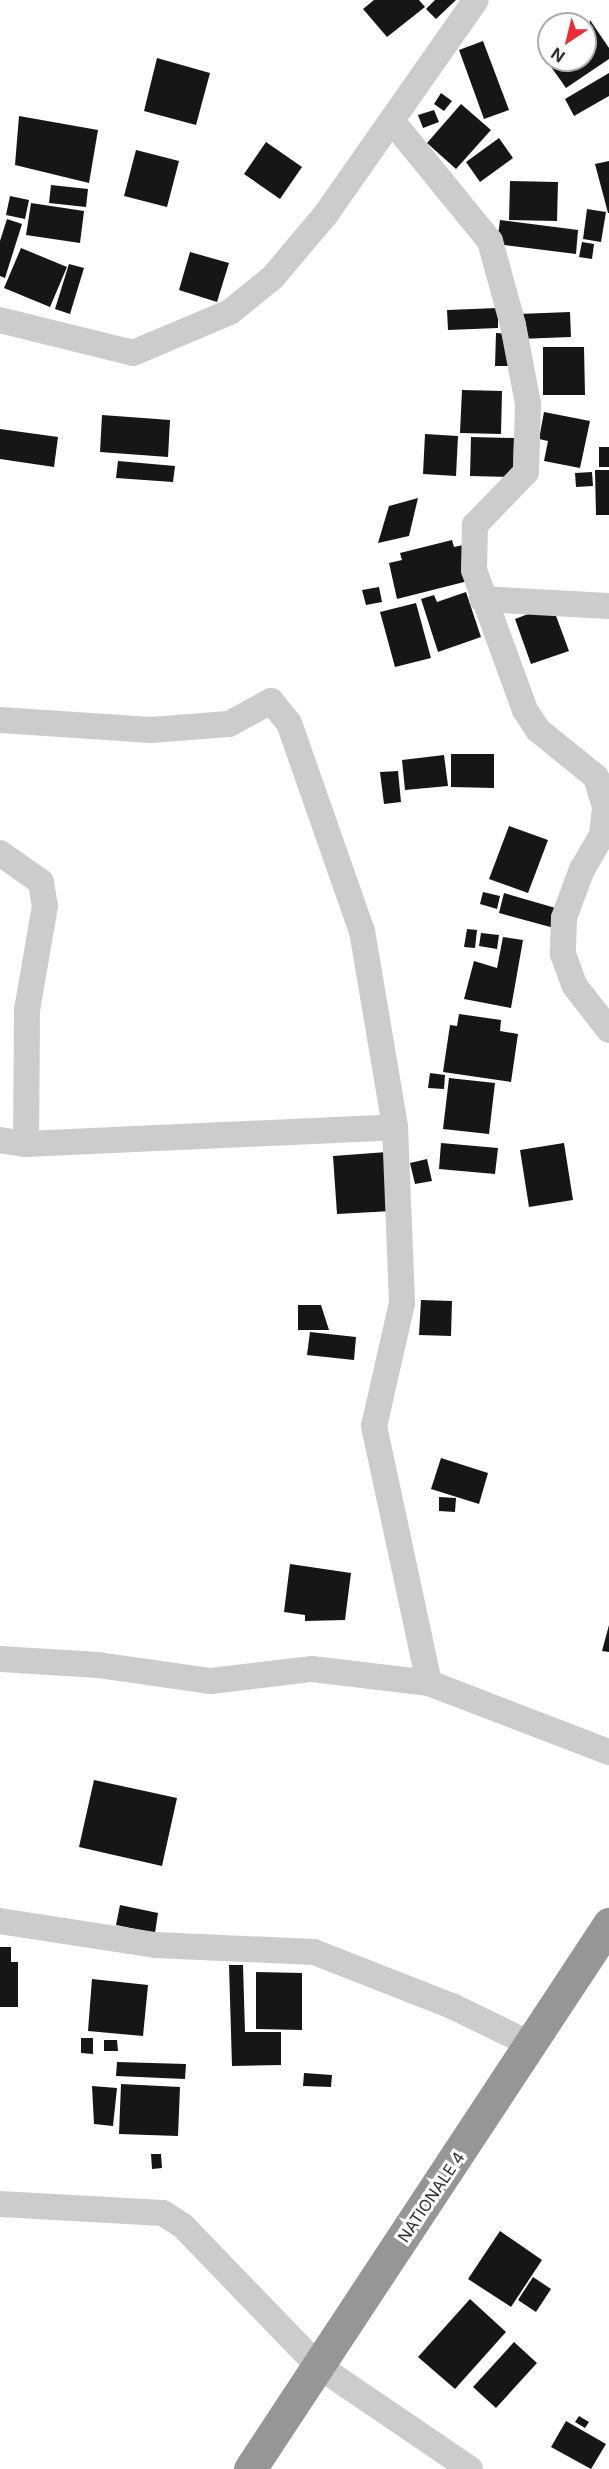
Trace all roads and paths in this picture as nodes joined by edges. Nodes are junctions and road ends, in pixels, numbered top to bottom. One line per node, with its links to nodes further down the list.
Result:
1 (476, 0): 2 (street)
2 (392, 121): 3 (street); 4 (street)
3 (0, 320)
4 (482, 599): 5 (street); 8 (street)
5 (609, 606)
6 (0, 720): 9 (street)
7 (0, 853): 11 (street)
8 (609, 1030)
9 (395, 1127): 11 (street); 13 (street)
10 (0, 1140): 11 (street)
11 (26, 1144)
12 (0, 1659): 13 (street)
13 (429, 1683): 14 (street)
14 (609, 1752)
15 (0, 1921): 17 (street)
16 (609, 1924): 17 (highway, NATIONALE 4)
17 (532, 2045): 19 (highway, NATIONALE 4)
18 (0, 2204): 19 (street)
19 (317, 2365): 20 (highway, NATIONALE 4); 21 (street)
20 (250, 2469)
21 (470, 2469)

